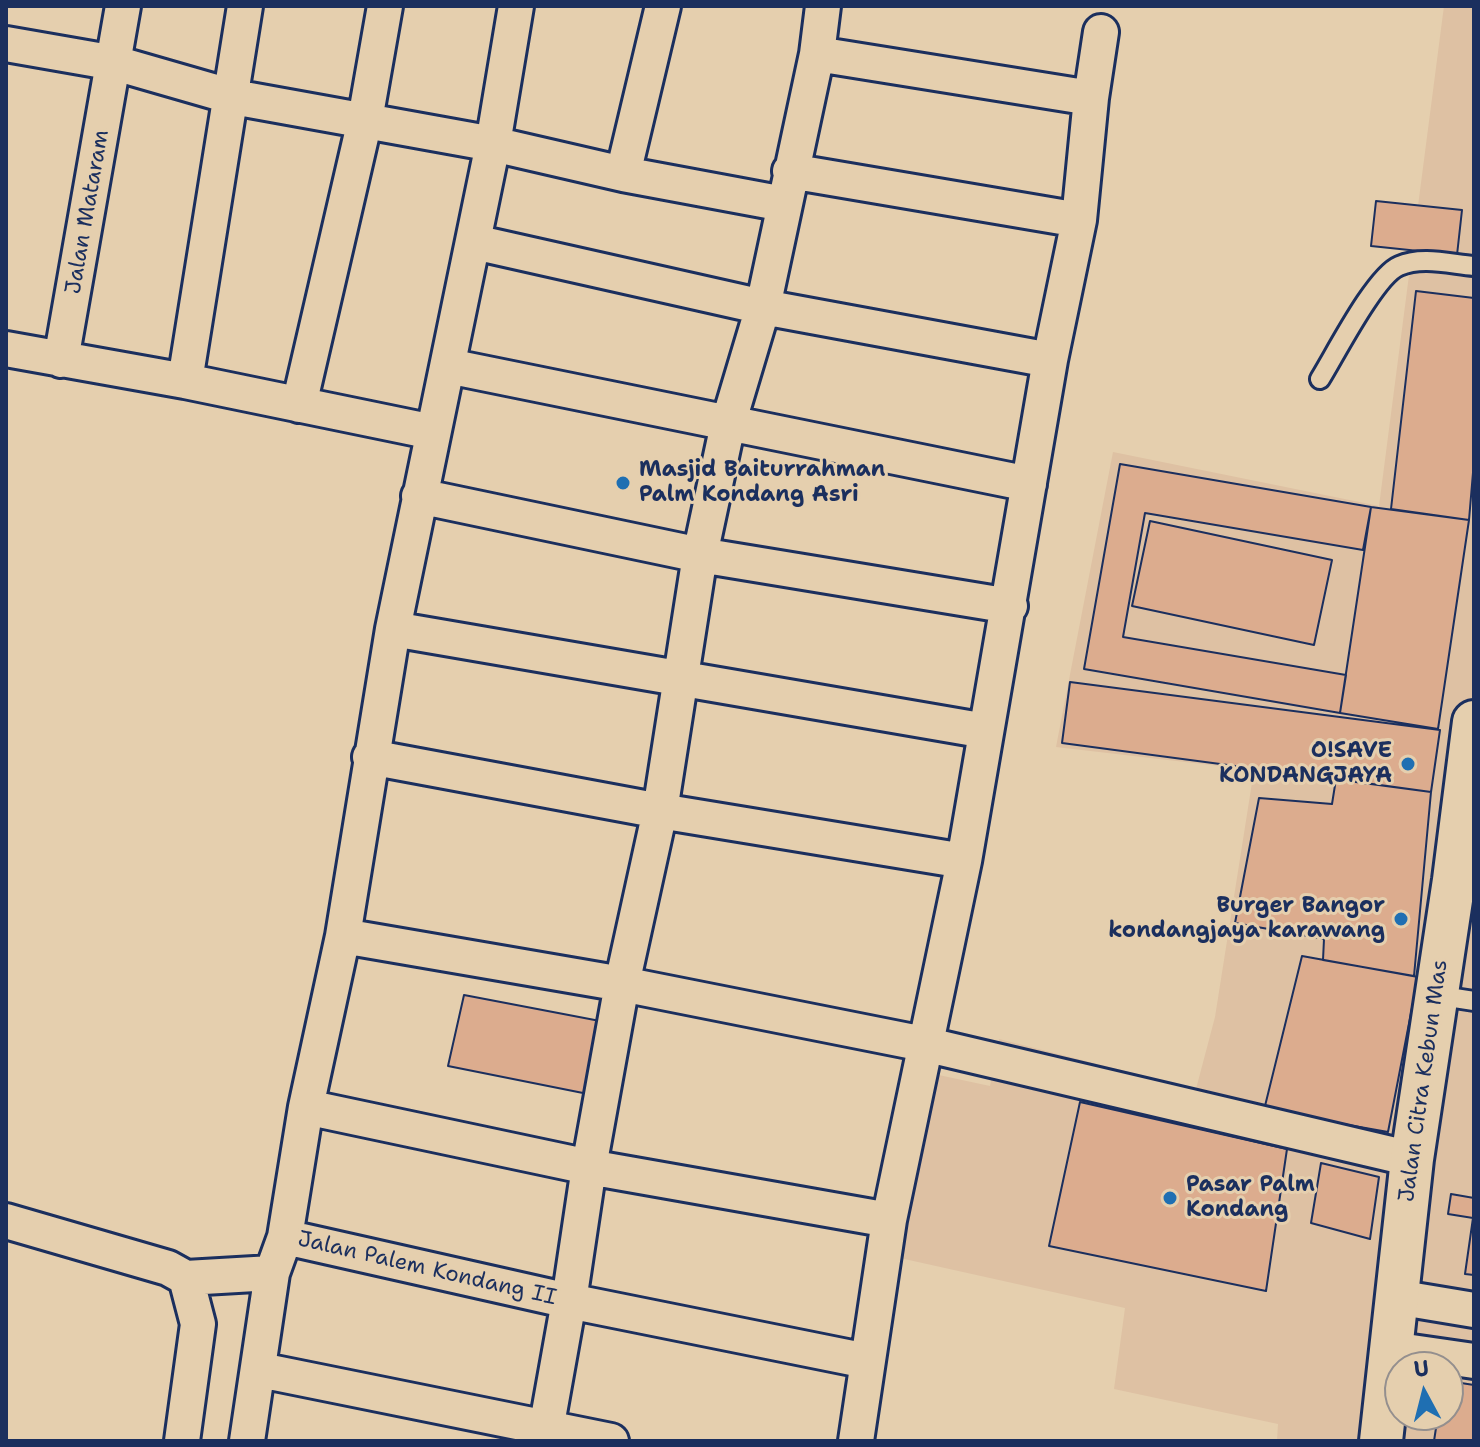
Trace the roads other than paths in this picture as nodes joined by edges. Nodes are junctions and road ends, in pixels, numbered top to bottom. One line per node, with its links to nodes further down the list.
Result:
1 (123, 6): 10 (street, Jalan Mataram)
2 (245, 6): 11 (street)
3 (385, 6): 13 (street)
4 (516, 6): 14 (street)
5 (663, 6): 16 (street)
6 (823, 6): 9 (street)
7 (1101, 32): 12 (street)
8 (6, 44): 10 (street)
9 (817, 54): 12 (street); 15 (street)
10 (115, 63): 11 (street); 23 (street, Jalan Mataram)
11 (233, 97): 13 (street); 27 (street)
12 (1091, 98): 18 (street)
13 (365, 120): 14 (street); 28 (street)
14 (493, 144): 16 (street); 19 (street)
15 (790, 171): 17 (street); 18 (street)
16 (623, 174): 17 (street)
17 (784, 204): 21 (street)
18 (1079, 220): 24 (street)
19 (474, 242): 21 (street); 25 (street)
20 (1474, 266): 26 (lane)
21 (763, 307): 24 (street); 29 (street)
22 (6, 349): 23 (street)
23 (61, 360): 27 (street)
24 (1050, 360): 31 (street)
25 (448, 366): 29 (street); 30 (street)
26 (1320, 379)
27 (185, 381): 28 (street)
28 (299, 405): 30 (street)
29 (728, 424): 31 (street); 33 (street)
30 (433, 432): 32 (street)
31 (1029, 484): 34 (street)
32 (419, 496): 33 (street); 35 (street)
33 (700, 555): 34 (street); 36 (street)
34 (1010, 606): 38 (street)
35 (393, 629): 36 (street); 39 (street)
36 (681, 676): 38 (street); 40 (street)
37 (1474, 722): 42 (street, Jalan Citra Kebun Mas)
38 (986, 731): 41 (street)
39 (370, 757): 40 (street); 43 (street)
40 (660, 811): 41 (street); 44 (street)
41 (964, 861): 46 (street)
42 (1464, 880): 45 (street, Jalan Citra Kebun Mas)
43 (343, 936): 44 (street); 47 (street)
44 (622, 984): 46 (street); 49 (street)
45 (1454, 998): 48 (street, Jalan Citra Kebun Mas)
46 (924, 1044): 48 (street); 50 (street)
47 (306, 1107): 49 (street); 52 (street)
48 (1412, 1159): 55 (street, Jalan Citra Kebun Mas)
49 (589, 1167): 50 (street); 56 (street)
50 (889, 1220): 59 (street)
51 (6, 1221): 54 (street)
52 (285, 1237): 53 (street); 56 (street, Jalan Palem Kondang II)
53 (272, 1273): 54 (street); 61 (street)
54 (186, 1278): 63 (street)
55 (1396, 1297): 57 (street); 58 (street, Jalan Citra Kebun Mas)
56 (569, 1301): 59 (street, Jalan Palem Kondang II); 62 (street)
57 (1474, 1310)
58 (1391, 1349): 60 (street); 67 (street, Jalan Citra Kebun Mas)
59 (867, 1361): 66 (street)
60 (1474, 1361)
61 (260, 1370): 62 (street); 64 (street)
62 (545, 1434): 65 (street)
63 (182, 1441)
64 (247, 1441)
65 (611, 1441)
66 (856, 1441)
67 (1381, 1441)

